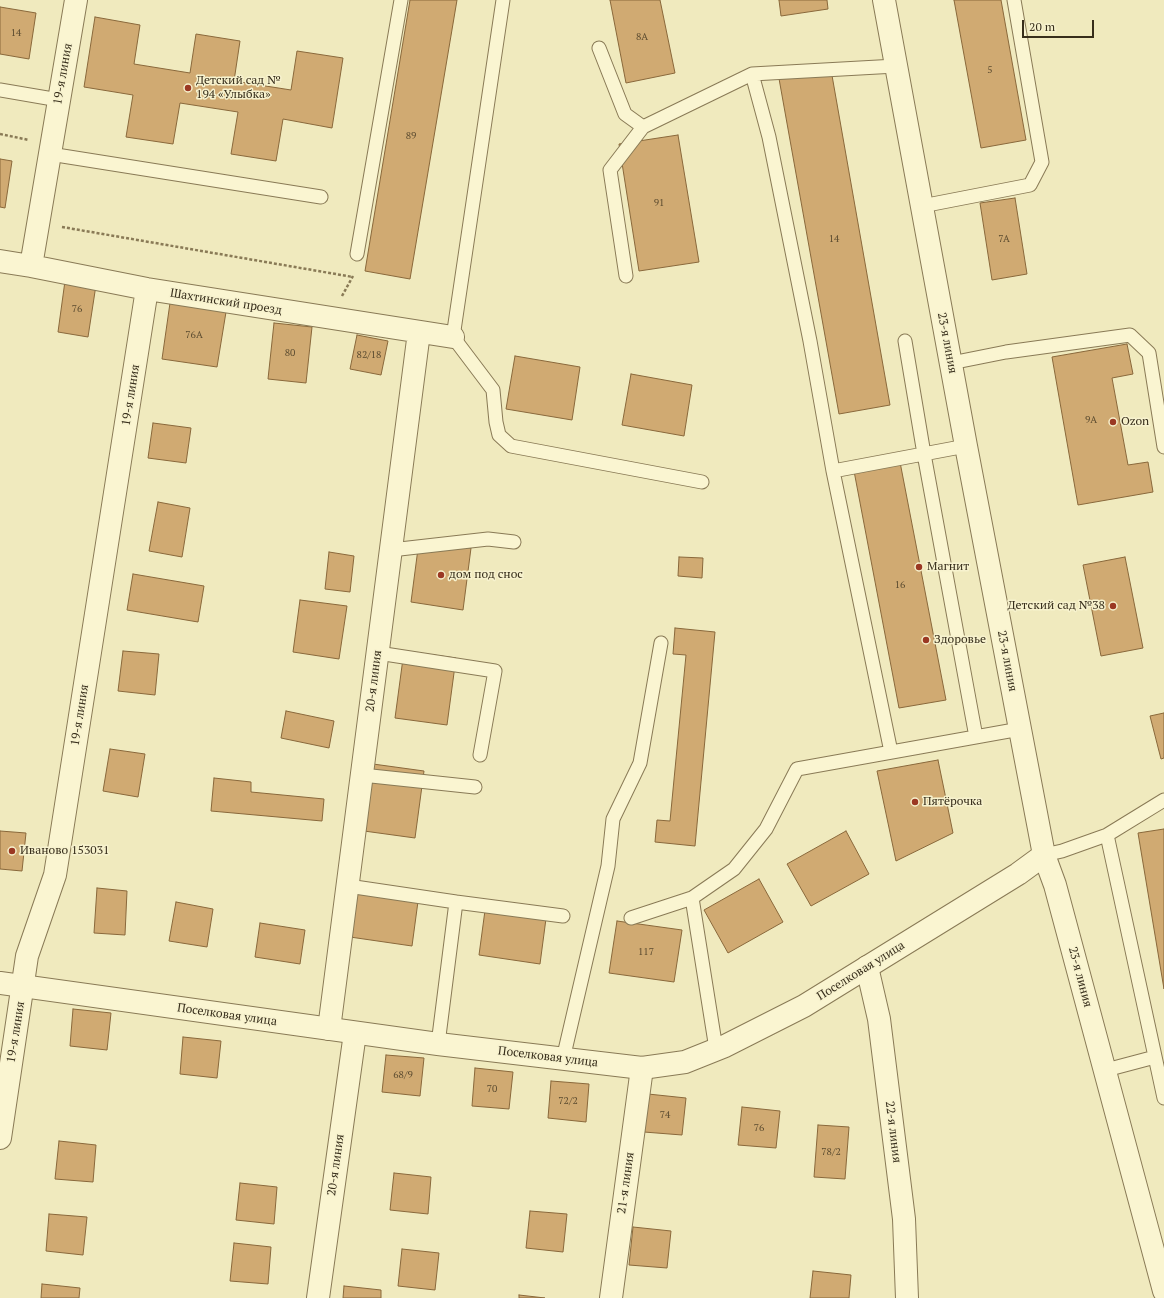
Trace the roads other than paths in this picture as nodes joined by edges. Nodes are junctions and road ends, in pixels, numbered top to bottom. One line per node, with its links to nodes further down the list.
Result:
1 (76, 0): 10 (street, 19-я линия)
2 (401, 0): 15 (lane)
3 (503, 0): 21 (lane)
4 (884, 0): 7 (street, 23-я линия)
5 (1014, 0): 14 (lane)
6 (598, 48): 11 (lane)
7 (896, 66): 8 (lane); 14 (street, 23-я линия)
8 (752, 74): 11 (lane); 27 (lane)
9 (0, 90): 10 (lane)
10 (59, 100): 12 (street, 19-я линия)
11 (644, 127): 18 (lane)
12 (51, 149): 13 (lane); 17 (street, 19-я линия)
13 (321, 197)
14 (922, 206): 23 (street, 23-я линия)
15 (357, 254)
16 (0, 261): 17 (street, Шахтинский проезд)
17 (31, 266): 19 (street, Шахтинский проезд)
18 (626, 276)
19 (148, 289): 20 (street, Шахтинский проезд); 49 (street, 19-я линия)
20 (419, 332): 21 (street, Шахтинский проезд); 30 (street, 20-я линия)
21 (453, 337): 28 (lane)
22 (905, 341): 26 (lane)
23 (951, 363): 24 (street, 23-я линия); 25 (lane)
24 (966, 446): 26 (lane); 33 (street, 23-я линия)
25 (1164, 447)
26 (924, 454): 27 (lane); 34 (lane)
27 (833, 471): 35 (lane)
28 (702, 482)
29 (514, 542): 30 (lane)
30 (391, 550): 32 (street, 20-я линия)
31 (661, 643): 55 (lane)
32 (378, 652): 36 (lane); 37 (street, 20-я линия)
33 (1020, 729): 34 (lane); 41 (street, 23-я линия)
34 (976, 737): 35 (lane)
35 (892, 752): 43 (lane)
36 (480, 755)
37 (362, 775): 38 (lane); 42 (street, 20-я линия)
38 (475, 787)
39 (1164, 800): 40 (lane)
40 (1107, 835): 41 (lane); 54 (lane)
41 (1044, 855): 47 (street, Поселковая улица); 57 (street, 23-я линия)
42 (348, 886): 44 (lane); 50 (street, 20-я линия)
43 (692, 898): 46 (lane); 53 (lane)
44 (456, 902): 45 (lane); 52 (lane)
45 (563, 916)
46 (631, 918)
47 (867, 967): 53 (street, Поселковая улица); 63 (street, 22-я линия)
48 (0, 983): 49 (street, Поселковая улица)
49 (23, 987): 50 (street, Поселковая улица); 59 (street, 19-я линия)
50 (329, 1029): 51 (street, Поселковая улица)
51 (355, 1033): 52 (street, Поселковая улица); 61 (street, 20-я линия)
52 (438, 1044): 55 (street, Поселковая улица)
53 (716, 1049): 56 (street, Поселковая улица)
54 (1155, 1057): 57 (lane); 58 (lane)
55 (563, 1059): 56 (street, Поселковая улица)
56 (642, 1068): 62 (street, 21-я линия)
57 (1106, 1070): 60 (street, 23-я линия)
58 (1164, 1098)
59 (0, 1138)
60 (1164, 1291)
61 (318, 1298)
62 (611, 1298)
63 (907, 1298)

